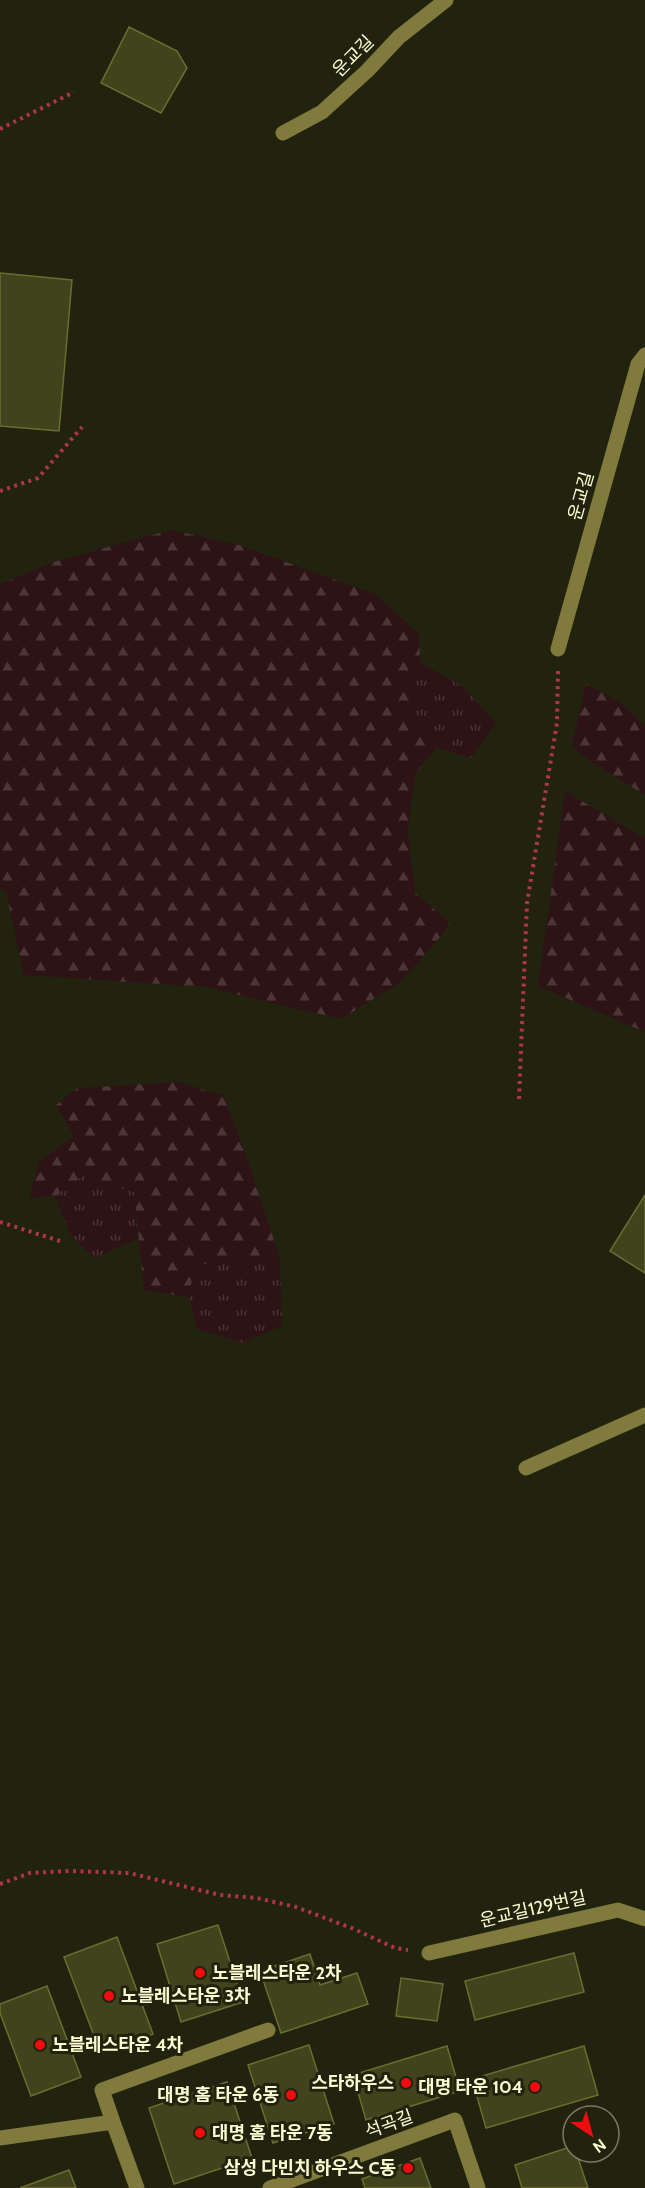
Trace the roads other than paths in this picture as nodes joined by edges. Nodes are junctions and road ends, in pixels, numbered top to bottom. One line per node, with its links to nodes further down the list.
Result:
1 (446, 0): 2 (street, 운교길)
2 (283, 133)
3 (645, 356): 4 (street, 운교길)
4 (558, 649)
5 (645, 1415): 6 (street)
6 (526, 1468)
7 (645, 1919): 8 (street, 운교길129번길)
8 (429, 1953)
9 (268, 2030): 10 (street)
10 (113, 2122): 11 (street); 12 (street)
11 (0, 2138)
12 (137, 2188)
13 (270, 2188): 14 (street, 석곡길)
14 (478, 2188)

